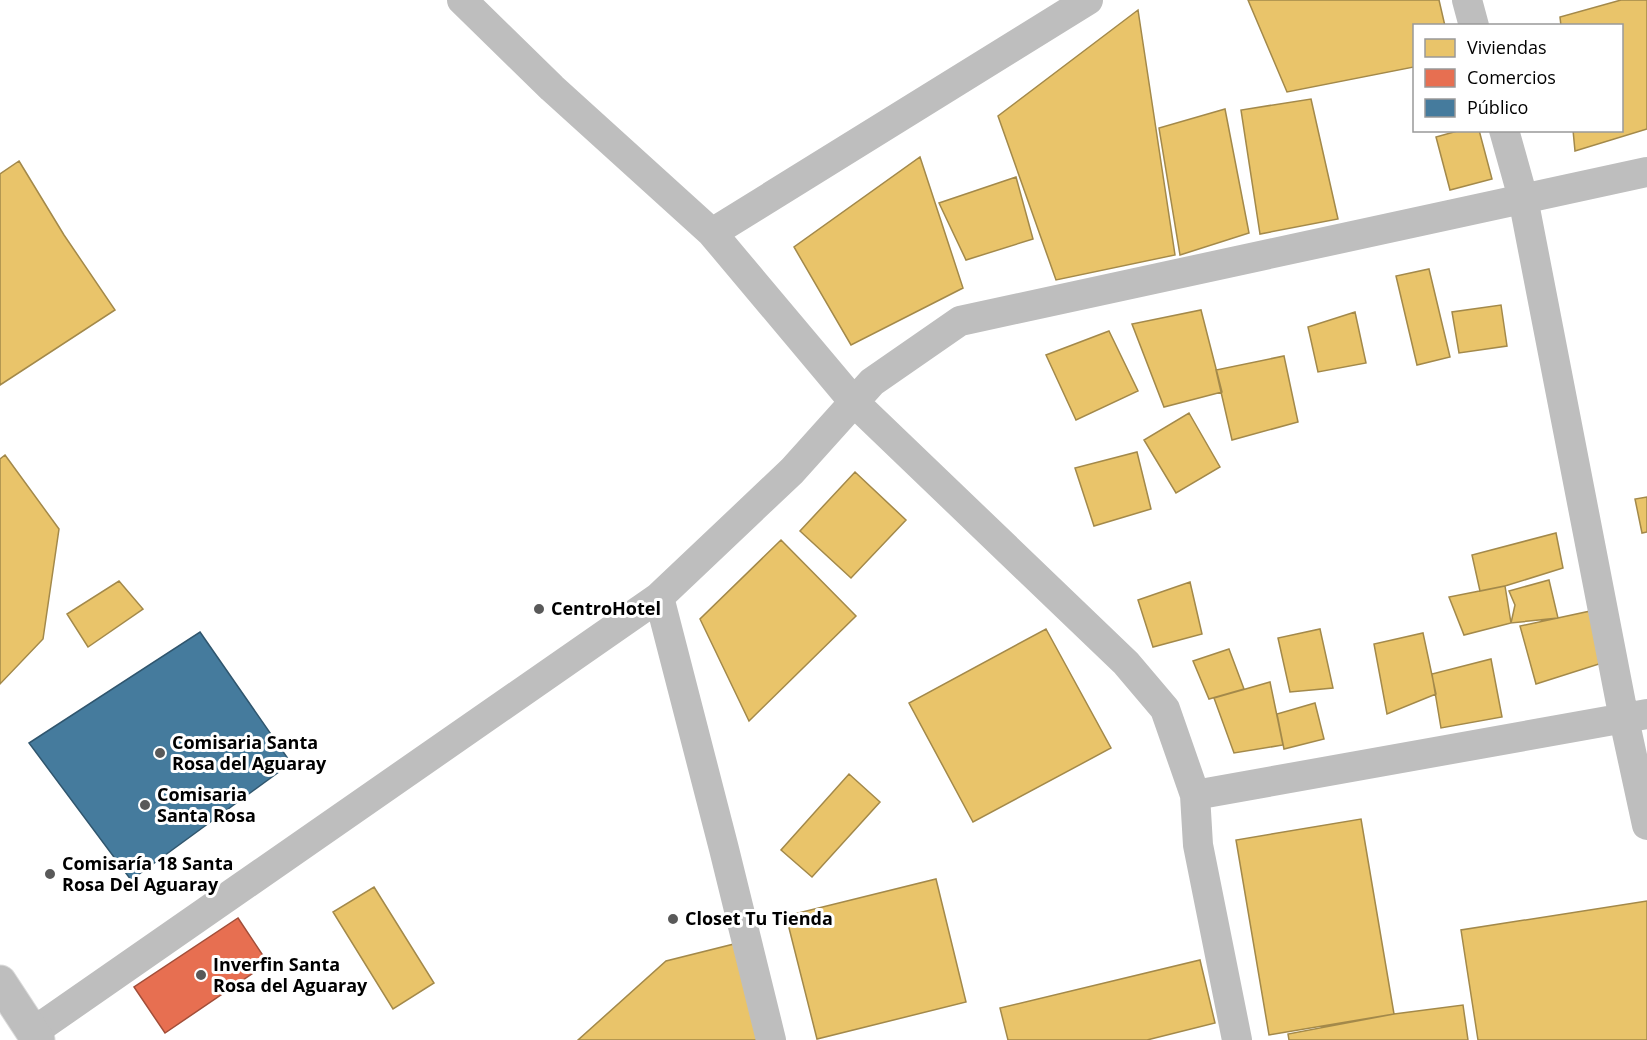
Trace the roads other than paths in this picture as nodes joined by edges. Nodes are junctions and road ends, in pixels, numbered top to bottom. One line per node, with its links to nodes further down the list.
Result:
1 (462, 0): 8 (street)
2 (1088, 0): 8 (street)
3 (1467, 0): 4 (street)
4 (1473, 24)
5 (1505, 132): 7 (street)
6 (1647, 172): 7 (street)
7 (1523, 198): 9 (street); 11 (street)
8 (712, 233): 9 (street)
9 (854, 402): 10 (street); 12 (street)
10 (659, 597): 15 (street); 16 (street)
11 (1635, 717): 12 (street); 13 (street)
12 (1195, 795): 17 (street)
13 (1647, 825)
14 (0, 982): 15 (highway)
15 (36, 1036)
16 (771, 1040)
17 (1237, 1040)

